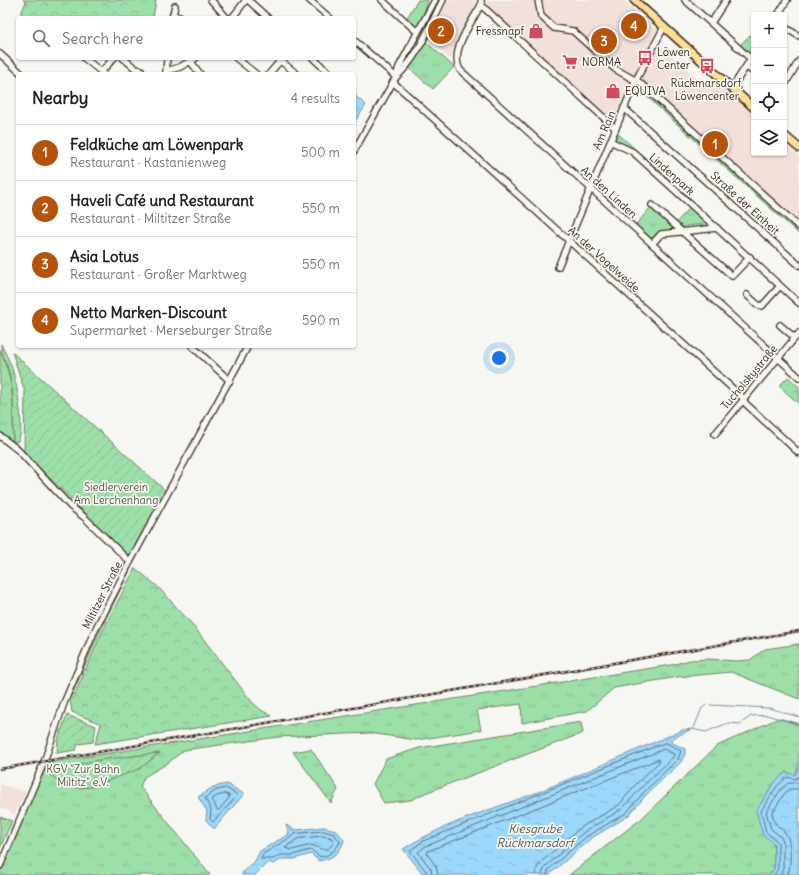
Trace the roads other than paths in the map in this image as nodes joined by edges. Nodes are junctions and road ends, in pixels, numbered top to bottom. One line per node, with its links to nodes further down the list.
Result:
1 (211, 0): 16 (street)
2 (247, 0): 17 (street); 18 (street)
3 (310, 0): 19 (street)
4 (382, 0): 23 (street)
5 (436, 0): 53 (street)
6 (443, 0): 53 (street)
7 (538, 0): 54 (street)
8 (634, 0): 21 (main road)
9 (685, 0): 20 (street)
10 (726, 0): 20 (street)
11 (787, 0): 14 (street)
12 (481, 2): 59 (street); 64 (street, An den Linden)
13 (175, 6): 15 (street)
14 (780, 12)
15 (173, 16)
16 (225, 16)
17 (234, 16)
18 (266, 16)
19 (328, 16)
20 (711, 23): 27 (street)
21 (664, 27): 54 (street, Am Rain); 56 (main road)
22 (787, 29): 24 (street)
23 (415, 30)
24 (799, 36)
25 (356, 42): 53 (street, An der Vogelweide)
26 (0, 54): 42 (street)
27 (751, 56)
28 (751, 59): 39 (street)
29 (87, 60): 43 (street)
30 (113, 60): 44 (street)
31 (125, 60): 45 (street)
32 (167, 60): 46 (street)
33 (194, 60): 47 (street); 48 (street)
34 (238, 60): 49 (street)
35 (278, 60): 50 (street)
36 (280, 60): 51 (street)
37 (315, 60): 52 (street)
38 (799, 62): 41 (street)
39 (746, 67): 40 (street); 56 (street)
40 (751, 70)
41 (797, 71): 55 (street)
42 (20, 72)
43 (102, 72)
44 (104, 72)
45 (140, 72)
46 (166, 72)
47 (168, 72)
48 (199, 72)
49 (254, 72)
50 (270, 72)
51 (295, 72)
52 (328, 72)
53 (394, 80): 62 (street); 69 (street, An der Vogelweide)
54 (636, 80): 58 (street, Am Rain); 66 (street)
55 (786, 84)
56 (732, 88): 57 (main road)
57 (751, 105)
58 (624, 108): 59 (street, Am Rain); 72 (street, Straße der Einheit)
59 (615, 128): 61 (street, Am Rain)
60 (787, 138): 63 (main road)
61 (610, 141): 64 (street, Am Rain); 67 (street, Lindenpark)
62 (356, 147)
63 (799, 148)
64 (590, 188): 69 (street, Am Rain); 70 (street, An den Linden)
65 (652, 205): 68 (street)
66 (799, 227)
67 (717, 228): 68 (street); 71 (street, Lindenpark)
68 (682, 232): 70 (street); 71 (street)
69 (568, 240): 73 (street, Am Rain); 84 (street, An der Vogelweide)
70 (652, 244): 81 (street, An den Linden)
71 (750, 257): 74 (street, Lindenpark)
72 (799, 265)
73 (558, 267)
74 (780, 286): 75 (street); 76 (street, Lindenpark)
75 (747, 295)
76 (799, 303)
77 (780, 325): 78 (street)
78 (797, 336): 81 (street, Tucholskystraße)
79 (194, 348): 83 (street)
80 (247, 348): 83 (street, Miltitzer Straße)
81 (778, 358): 82 (street, An den Linden); 84 (street, Tucholskystraße)
82 (799, 377)
83 (230, 381): 88 (street, Miltitzer Straße)
84 (743, 400): 85 (street, Tucholskystraße); 87 (street, An der Vogelweide)
85 (715, 434)
86 (0, 436): 88 (street)
87 (799, 452)
88 (130, 562): 89 (street, Miltitzer Straße)
89 (0, 866)

